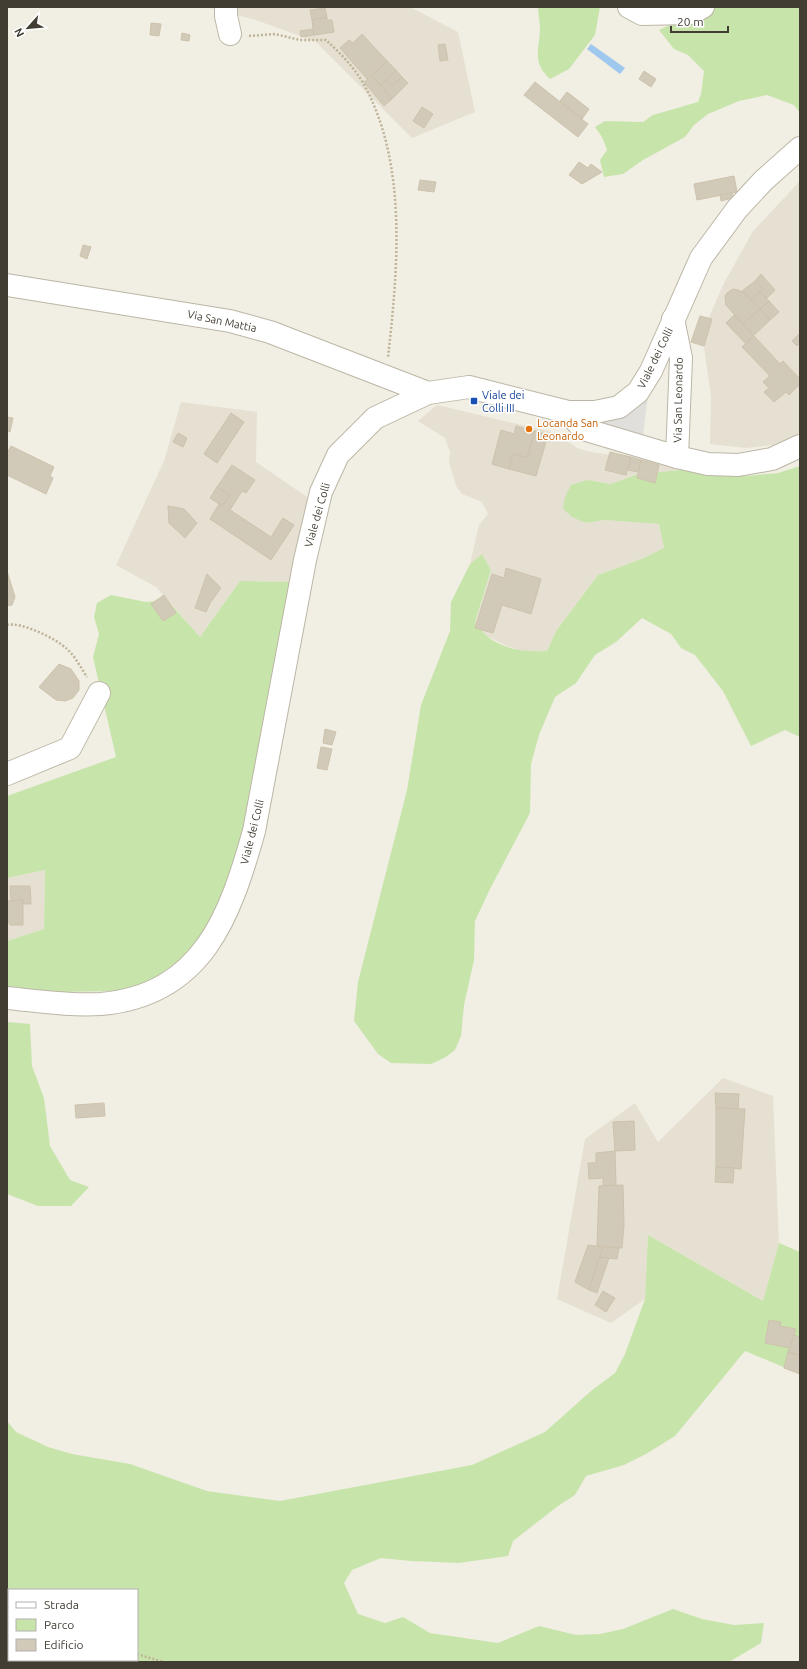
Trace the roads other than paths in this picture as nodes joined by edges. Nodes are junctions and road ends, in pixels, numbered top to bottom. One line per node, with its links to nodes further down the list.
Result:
1 (226, 7): 4 (street)
2 (629, 7): 3 (street)
3 (703, 7)
4 (230, 34)
5 (800, 148): 7 (street, Viale dei Colli)
6 (7, 285): 8 (street, Via San Mattia)
7 (673, 319): 9 (street, Viale dei Colli); 11 (street, Via San Leonardo)
8 (428, 393): 9 (street, Viale dei Colli); 14 (street, Viale dei Colli)
9 (568, 412): 11 (street, Via San Leonardo)
10 (800, 446): 11 (street, Via San Leonardo)
11 (677, 457)
12 (99, 693): 13 (street)
13 (7, 774)
14 (7, 998)

